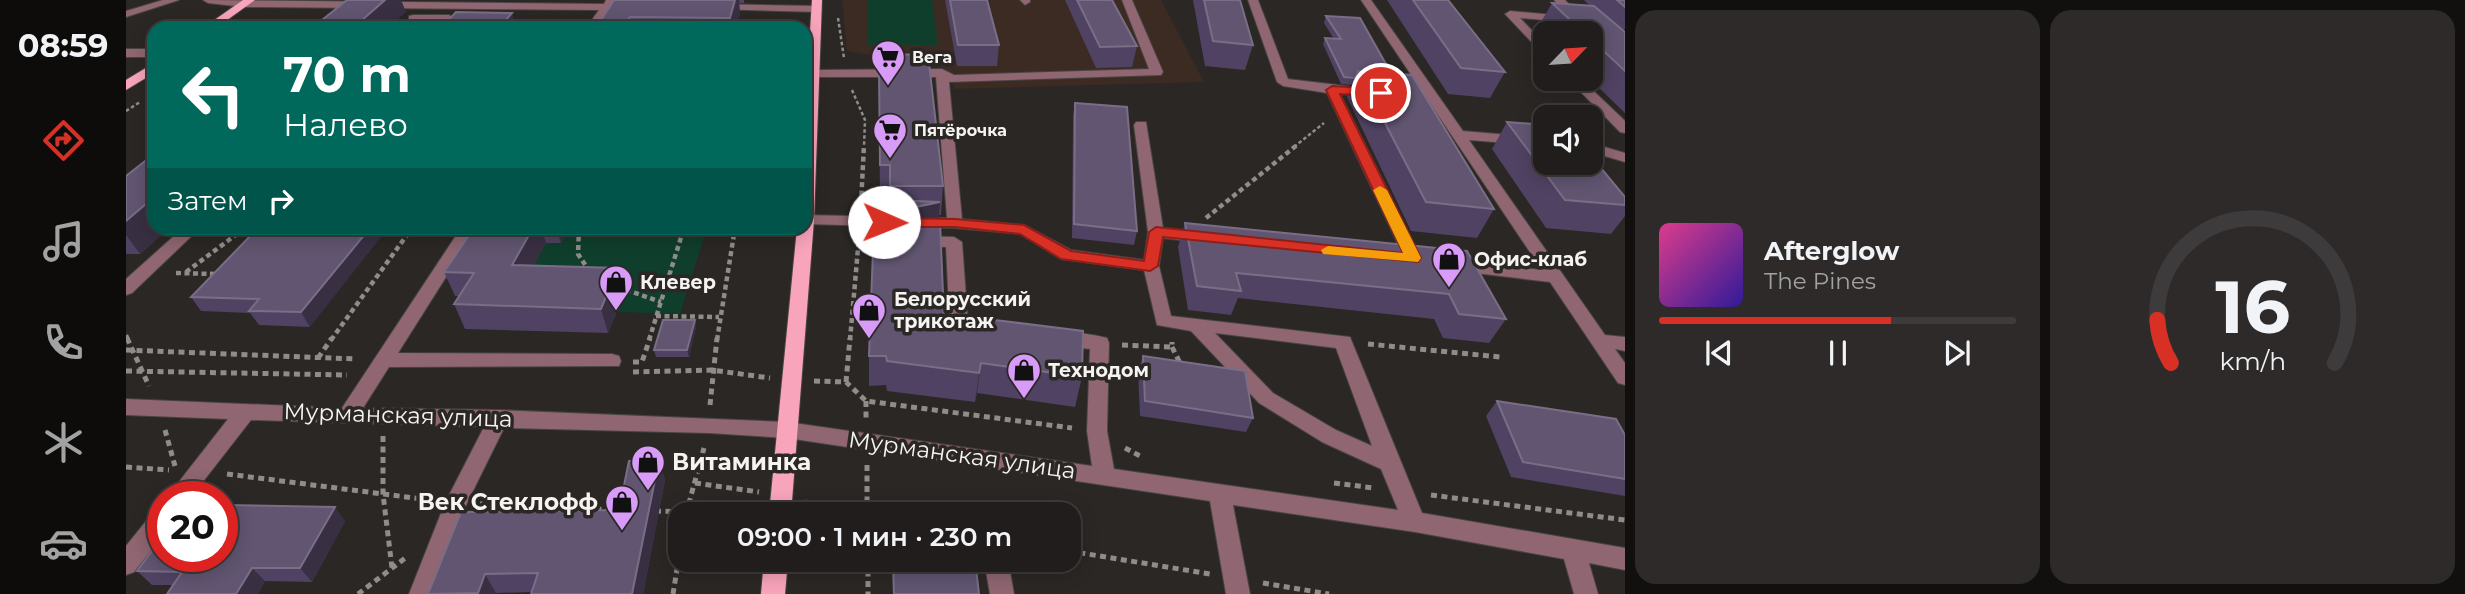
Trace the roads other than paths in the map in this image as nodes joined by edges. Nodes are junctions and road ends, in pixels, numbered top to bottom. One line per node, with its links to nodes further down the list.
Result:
1 (174, 0): 14 (street)
2 (208, 0): 7 (street)
3 (1128, 0): 25 (street)
4 (1253, 0): 27 (street)
5 (1366, 0): 31 (street)
6 (1559, 0): 20 (street)
7 (247, 2): 11 (street); 16 (main road)
8 (443, 3): 9 (street); 11 (street)
9 (609, 4): 12 (street); 19 (street)
10 (817, 4): 13 (street); 24 (main road)
11 (426, 6): 15 (street)
12 (646, 7)
13 (701, 7)
14 (126, 13)
15 (413, 18): 17 (street); 18 (street)
16 (219, 21)
17 (410, 21)
18 (447, 21)
19 (597, 21)
20 (1533, 38)
21 (126, 53): 22 (street)
22 (147, 53)
23 (147, 72): 26 (main road)
24 (814, 73): 25 (street); 32 (main road)
25 (942, 73): 40 (street)
26 (126, 86)
27 (1332, 90): 29 (street); 48 (street)
28 (1586, 91): 34 (street)
29 (1381, 93)
30 (1406, 94): 31 (street)
31 (1430, 96): 35 (street)
32 (812, 110)
33 (1141, 125): 41 (street)
34 (1625, 130)
35 (1460, 135): 36 (street); 48 (street)
36 (1533, 141)
37 (1603, 151): 38 (street)
38 (1625, 158)
39 (812, 220): 40 (street)
40 (955, 223): 47 (street)
41 (1156, 232): 45 (street); 47 (street)
42 (184, 235): 49 (street)
43 (459, 235): 55 (street)
44 (805, 235): 62 (main road)
45 (1224, 240)
46 (919, 241): 51 (street)
47 (1150, 266): 50 (street)
48 (1557, 277): 53 (street)
49 (126, 289)
50 (1196, 325): 63 (street); 63 (street)
51 (998, 334)
52 (1036, 337): 64 (street)
53 (1600, 341): 54 (street); 57 (street)
54 (1625, 344)
55 (383, 360): 56 (street); 60 (street)
56 (612, 361)
57 (1625, 377)
58 (126, 407): 59 (street, Мурманская улица)
59 (246, 411): 60 (street, Мурманская улица); 65 (street)
60 (347, 416): 61 (street, Мурманская улица)
61 (499, 418): 62 (street, Мурманская улица); 76 (street)
62 (787, 430): 64 (street, Мурманская улица); 67 (main road)
63 (1389, 463): 68 (street)
64 (1104, 475): 66 (street, Мурманская улица)
65 (191, 481)
66 (1219, 492): 68 (street, Мурманская улица); 75 (street)
67 (780, 502)
68 (1415, 522): 70 (street, Мурманская улица)
69 (147, 537): 72 (street)
70 (1574, 551): 71 (street, Мурманская улица); 79 (street)
71 (1625, 559)
72 (126, 564)
73 (775, 572): 77 (main road)
74 (998, 572): 78 (street)
75 (1236, 586)
76 (421, 594)
77 (773, 594)
78 (1002, 594)
79 (1586, 594)

